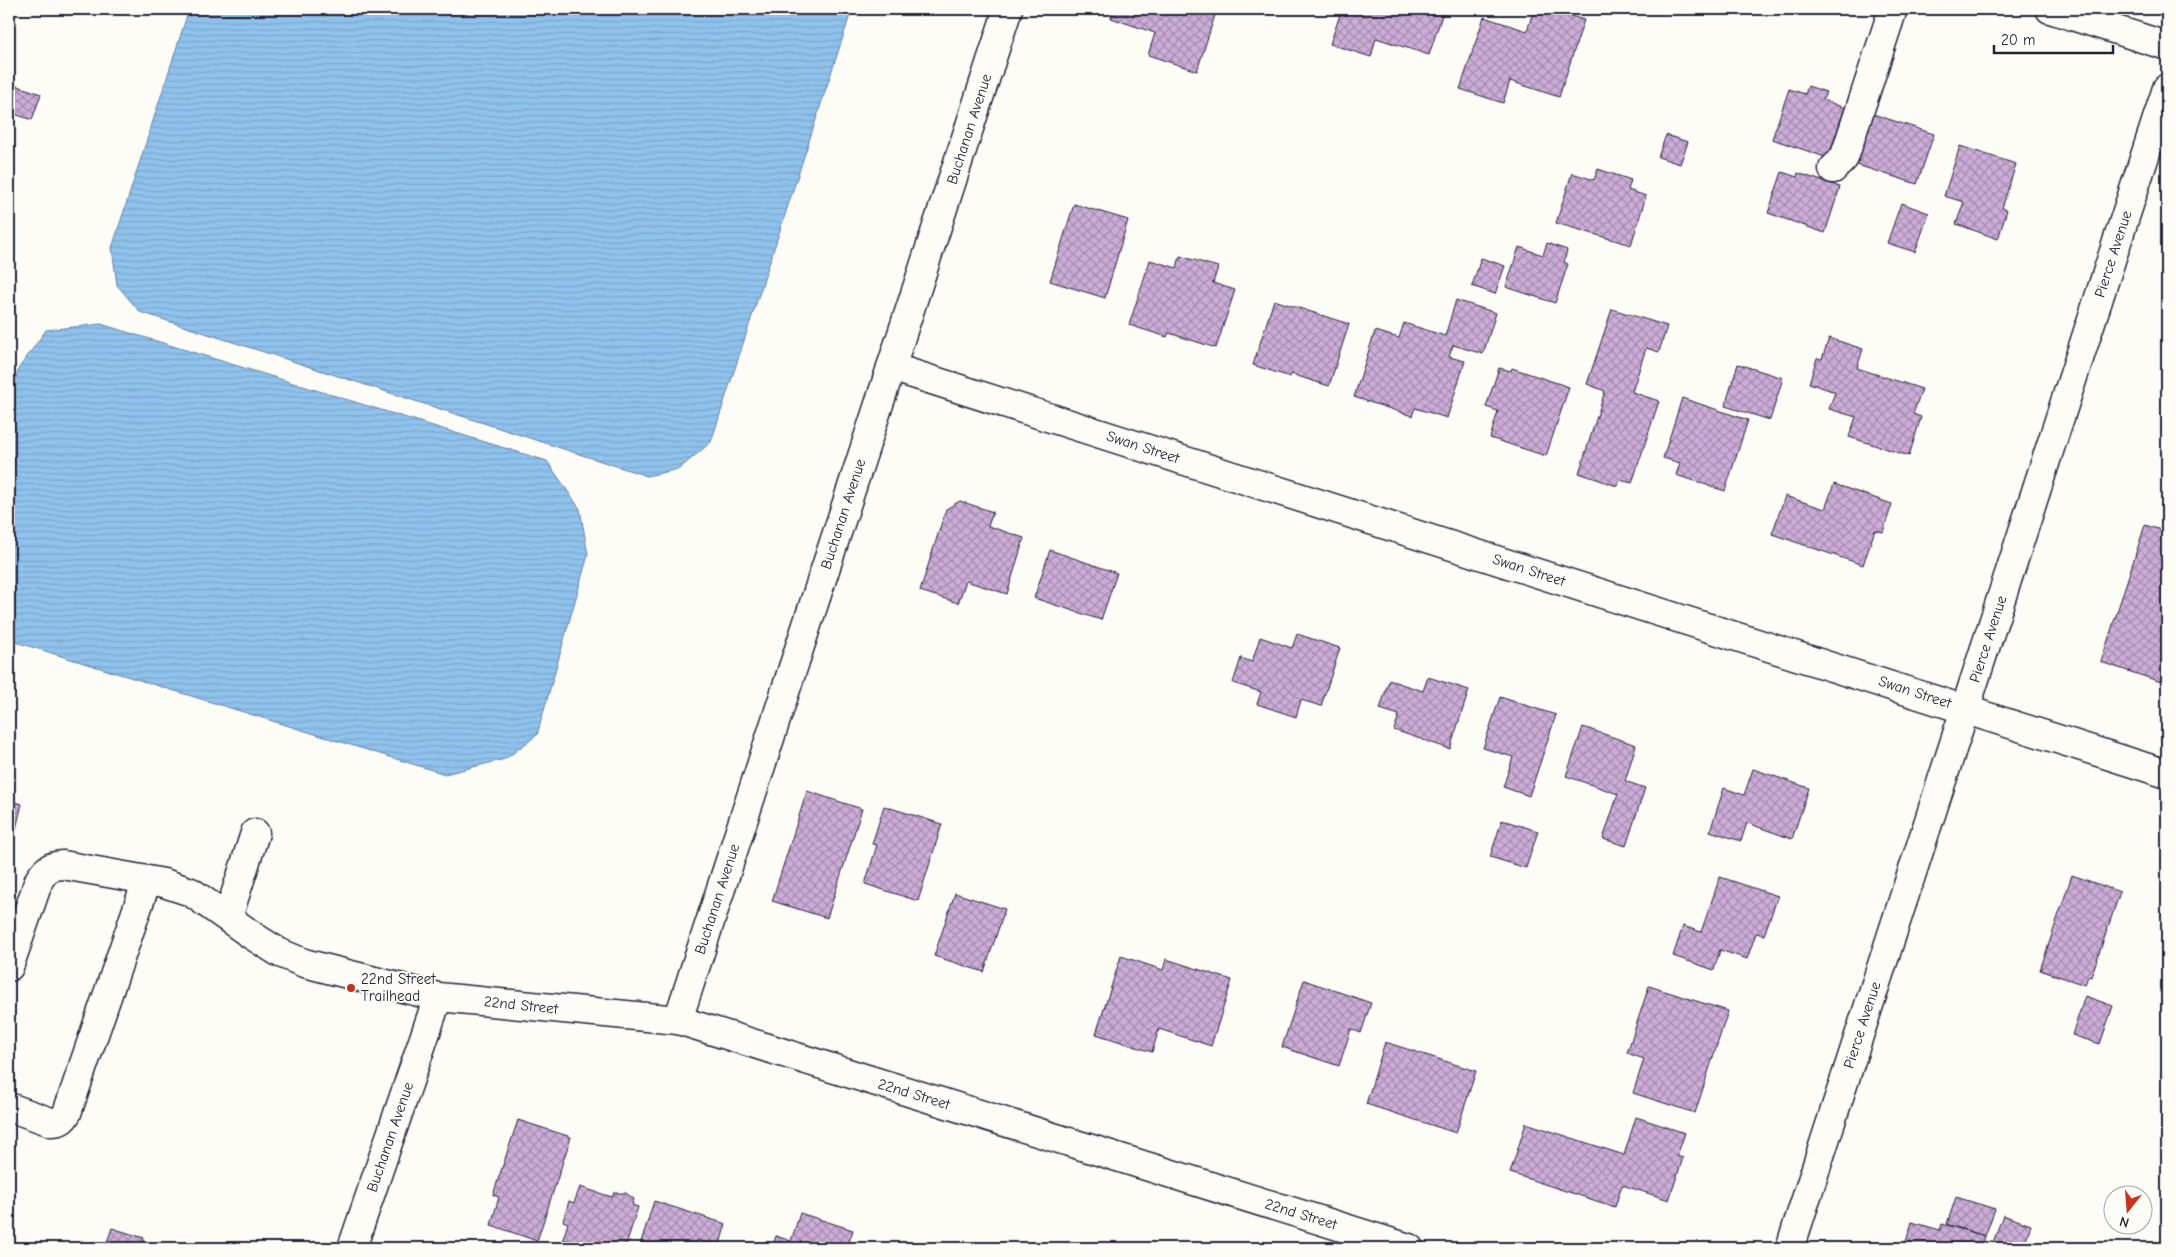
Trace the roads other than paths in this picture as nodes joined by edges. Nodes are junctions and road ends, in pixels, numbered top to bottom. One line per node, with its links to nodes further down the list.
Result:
1 (1008, 9): 7 (street, Buchanan Avenue)
2 (1893, 9): 6 (street)
3 (2050, 9): 4 (street)
4 (2167, 46)
5 (2167, 88): 8 (street, Pierce Avenue)
6 (1833, 169)
7 (891, 367): 8 (street, Swan Street); 15 (street, Buchanan Avenue)
8 (1965, 708): 9 (street, Swan Street); 19 (street, Pierce Avenue)
9 (2167, 774)
10 (255, 833): 12 (street)
11 (148, 880): 12 (street, 22nd Street); 13 (street, 22nd Street); 16 (street)
12 (228, 917): 14 (street, 22nd Street)
13 (9, 967)
14 (438, 997): 15 (street, 22nd Street); 17 (street, Buchanan Avenue)
15 (678, 1020): 18 (street, 22nd Street)
16 (9, 1107)
17 (352, 1248)
18 (1409, 1248)
19 (1790, 1248)

